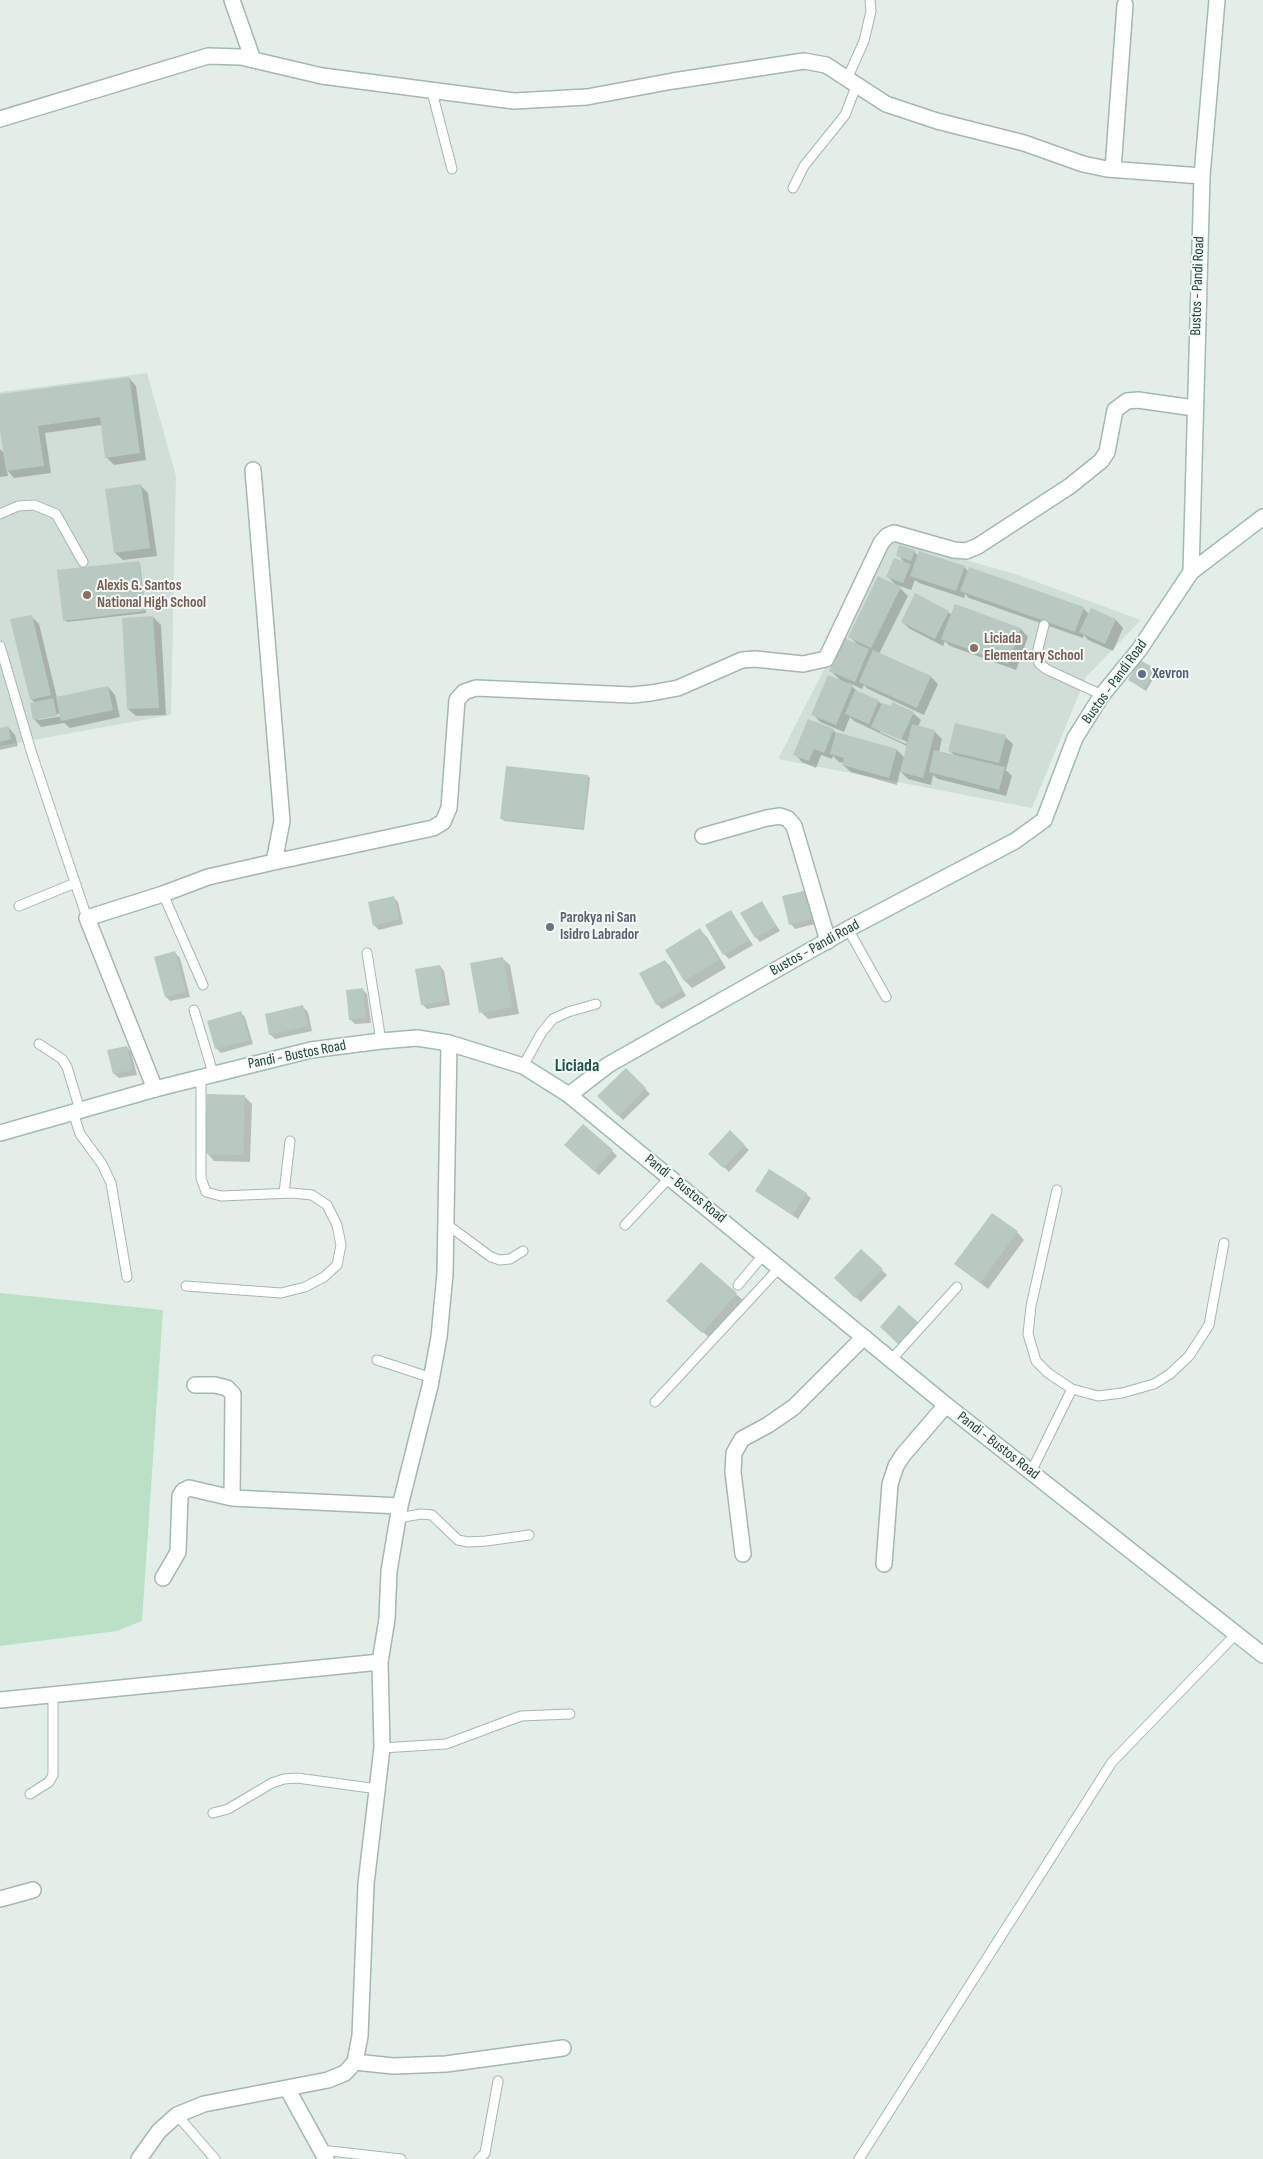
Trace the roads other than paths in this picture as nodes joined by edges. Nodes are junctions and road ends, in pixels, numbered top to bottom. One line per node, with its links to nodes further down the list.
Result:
1 (232, 0): 5 (street)
2 (870, 0): 6 (lane)
3 (1217, 0): 11 (street, Bustos - Pandi Road)
4 (1125, 5): 10 (street)
5 (253, 60): 7 (street); 8 (street)
6 (852, 81): 7 (street); 10 (street); 12 (lane)
7 (432, 92): 9 (lane)
8 (0, 119)
9 (452, 169)
10 (1113, 169): 11 (street)
11 (1202, 176): 13 (street, Bustos - Pandi Road)
12 (793, 188)
13 (1194, 408): 18 (street, Bustos - Pandi Road); 23 (street)
14 (253, 470): 23 (street)
15 (0, 514): 17 (lane)
16 (1263, 516): 18 (street)
17 (83, 562)
18 (1191, 572): 21 (street, Bustos - Pandi Road)
19 (1044, 625): 21 (lane)
20 (0, 646): 24 (lane)
21 (1102, 695): 28 (street, Bustos - Pandi Road)
22 (703, 836): 29 (street)
23 (274, 862): 25 (street)
24 (75, 883): 26 (lane); 27 (lane)
25 (164, 894): 27 (street); 31 (lane)
26 (19, 906)
27 (87, 918): 40 (street)
28 (848, 929): 29 (street, Bustos - Pandi Road); 32 (lane)
29 (828, 941): 41 (street, Bustos - Pandi Road)
30 (367, 953): 35 (lane)
31 (203, 985)
32 (886, 997)
33 (596, 1004): 38 (lane)
34 (194, 1010): 39 (lane)
35 (381, 1040): 36 (street, Pandi - Bustos Road); 39 (street, Pandi - Bustos Road)
36 (449, 1043): 38 (street, Pandi - Bustos Road); 48 (street)
37 (39, 1044): 42 (lane)
38 (523, 1066): 41 (street, Pandi - Bustos Road)
39 (207, 1075): 40 (street, Pandi - Bustos Road); 47 (lane)
40 (155, 1089): 42 (street, Pandi - Bustos Road)
41 (569, 1095): 45 (street, Pandi - Bustos Road)
42 (76, 1111): 43 (street, Pandi - Bustos Road); 54 (lane)
43 (0, 1133)
44 (290, 1141): 47 (lane)
45 (670, 1177): 49 (lane); 52 (street, Pandi - Bustos Road)
46 (1057, 1190): 63 (lane)
47 (284, 1193): 56 (lane)
48 (445, 1223): 51 (lane); 61 (street)
49 (625, 1225)
50 (1224, 1243): 63 (lane)
51 (523, 1251)
52 (764, 1254): 53 (street, Pandi - Bustos Road); 55 (lane)
53 (780, 1267): 58 (street, Pandi - Bustos Road); 64 (lane)
54 (127, 1277)
55 (738, 1285)
56 (186, 1286)
57 (957, 1287): 60 (lane)
58 (864, 1336): 60 (street, Pandi - Bustos Road); 70 (street)
59 (377, 1360): 61 (lane)
60 (891, 1360): 65 (street, Pandi - Bustos Road)
61 (432, 1378): 68 (street)
62 (195, 1385): 67 (street)
63 (1072, 1389): 66 (lane)
64 (655, 1402)
65 (946, 1405): 66 (street, Pandi - Bustos Road); 71 (street)
66 (1031, 1472): 73 (street, Pandi - Bustos Road)
67 (232, 1498): 68 (street); 72 (street)
68 (399, 1512): 69 (lane); 75 (street)
69 (528, 1535)
70 (743, 1554)
71 (884, 1564)
72 (163, 1578)
73 (1236, 1634): 74 (street, Pandi - Bustos Road); 95 (lane)
74 (1263, 1655)
75 (380, 1662): 76 (street); 79 (street)
76 (53, 1695): 77 (street); 81 (lane)
77 (0, 1700)
78 (570, 1714): 79 (lane)
79 (382, 1748): 80 (street)
80 (378, 1790): 82 (lane); 86 (street)
81 (30, 1794)
82 (213, 1813)
83 (33, 1890): 84 (street)
84 (0, 1899)
85 (563, 2048): 86 (street)
86 (355, 2062): 88 (street)
87 (498, 2081): 94 (lane)
88 (287, 2088): 89 (street); 90 (street)
89 (177, 2115): 91 (street); 92 (lane)
90 (323, 2155): 93 (lane)
91 (139, 2159)
92 (214, 2159)
93 (401, 2159)
94 (479, 2159)
95 (858, 2159)

